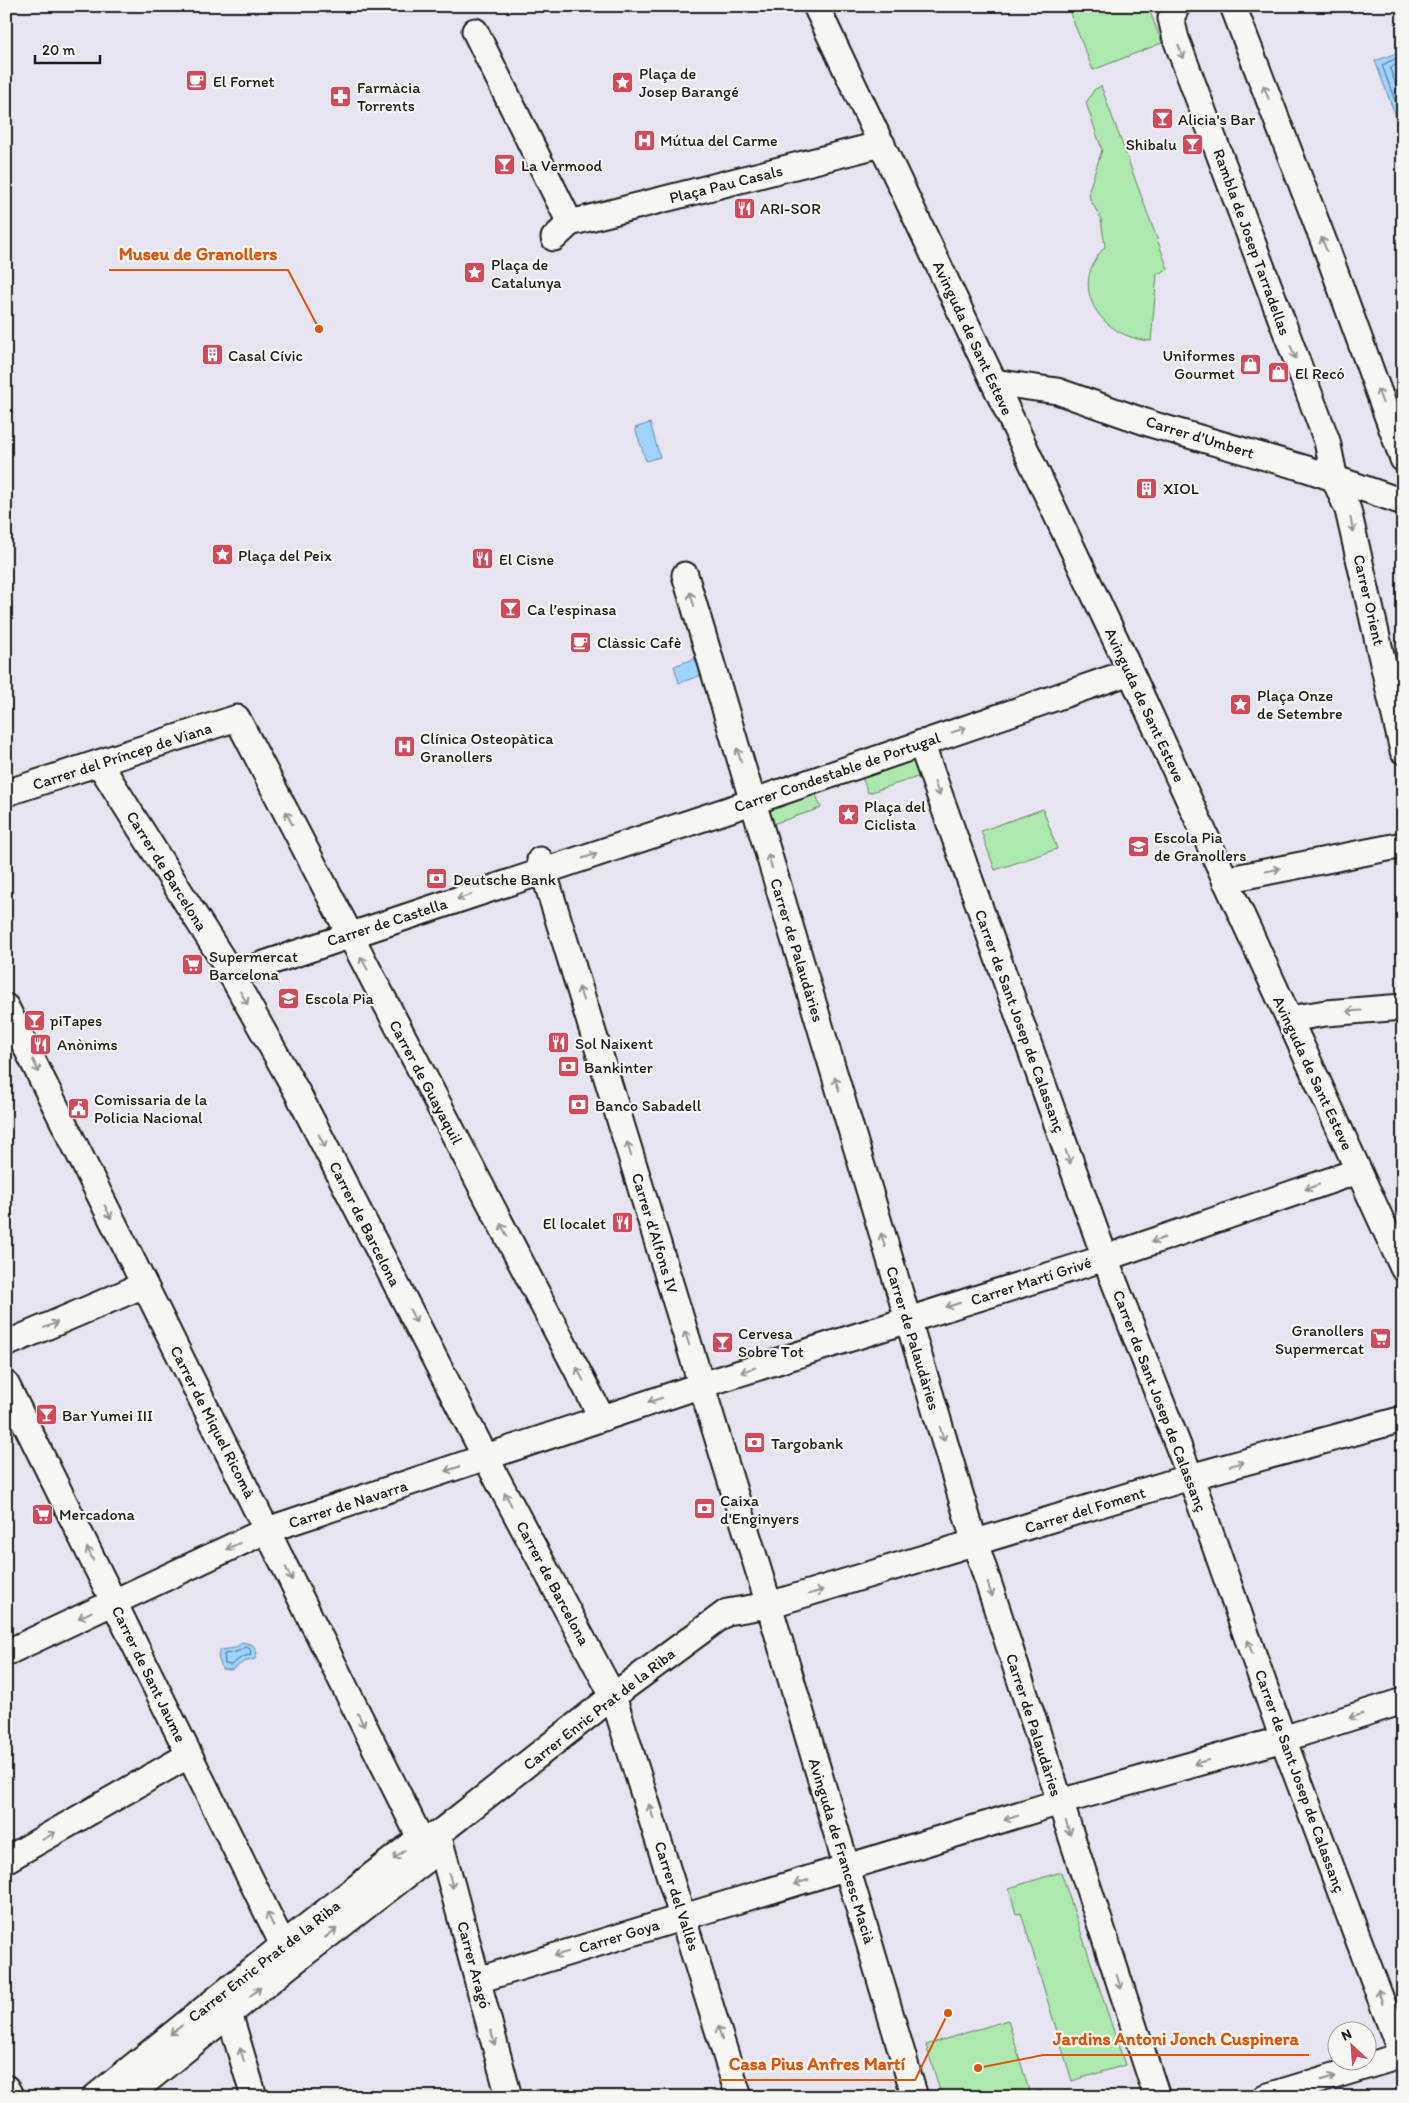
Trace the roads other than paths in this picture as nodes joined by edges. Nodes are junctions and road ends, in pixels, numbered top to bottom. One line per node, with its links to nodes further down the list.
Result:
1 (816, 6): 5 (street, Avinguda de Sant Esteve)
2 (1176, 6): 8 (street, Rambla de Josep Tarradellas, one-way to 8)
3 (1233, 6): 7 (street, one-way to 3)
4 (475, 31): 5 (street, Plaça Pau Casals)
5 (882, 144): 6 (street, Avinguda de Sant Esteve)
6 (994, 382): 8 (street, Carrer d'Umbert); 11 (street, Avinguda de Sant Esteve)
7 (1403, 459)
8 (1335, 480): 9 (street, Carrer d'Umbert); 14 (street, Carrer Orient, one-way to 14)
9 (1403, 502)
10 (685, 575): 17 (street, Carrer de Palaudàries, one-way to 10)
11 (1130, 672): 13 (street, Carrer Condestable de Portugal, one-way to 11); 20 (street, Avinguda de Sant Esteve)
12 (237, 718): 15 (street, Carrer del Príncep de Viana); 21 (street, Carrer de Guayaquil, one-way to 12)
13 (920, 744): 17 (street, Carrer Condestable de Portugal); 27 (street, Carrer de Sant Josep de Calassanç, one-way to 27)
14 (1403, 751)
15 (99, 763): 16 (street, Carrer del Príncep de Viana); 22 (street, Carrer de Barcelona)
16 (6, 793)
17 (752, 802): 19 (street, Carrer Condestable de Portugal, one-way to 17); 30 (street, Carrer de Palaudàries, one-way to 17)
18 (1403, 845): 20 (street, one-way to 18)
19 (541, 865): 21 (street, Carrer de Castella, one-way to 21); 33 (street, Carrer d'Alfons IV, one-way to 19)
20 (1225, 880): 25 (street, Avinguda de Sant Esteve)
21 (349, 935): 22 (street, Carrer de Castella); 34 (street, Carrer de Guayaquil, one-way to 21)
22 (231, 975): 36 (street, Carrer de Barcelona, one-way to 36)
23 (6, 1007): 29 (street, Carrer de Miquel Ricomà, one-way to 29)
24 (1403, 1008): 25 (street, one-way to 25)
25 (1289, 1019): 26 (street, Avinguda de Sant Esteve)
26 (1358, 1171): 27 (street, Carrer Martí Grivé, one-way to 27); 28 (street, Avinguda de Sant Esteve)
27 (1105, 1258): 30 (street, Carrer Martí Grivé, one-way to 30); 37 (street, Carrer de Sant Josep de Calassanç)
28 (1403, 1268)
29 (144, 1285): 31 (street, one-way to 29); 38 (street, Carrer de Miquel Ricomà)
30 (908, 1320): 33 (street, Carrer Martí Grivé, one-way to 33); 39 (street, Carrer de Palaudàries, one-way to 39)
31 (6, 1344)
32 (6, 1384): 40 (street, Carrer de Sant Jaume, one-way to 32)
33 (702, 1385): 34 (street, Carrer de Navarra, one-way to 34); 41 (street, Carrer d'Alfons IV)
34 (602, 1418): 36 (street, Carrer de Navarra)
35 (1403, 1419): 37 (street, Carrer del Foment, one-way to 35)
36 (486, 1458): 38 (street, Carrer de Navarra, one-way to 38); 43 (street, Carrer de Barcelona, one-way to 36)
37 (1190, 1477): 39 (street, Carrer del Foment); 45 (street, Carrer de Sant Josep de Calassanç, one-way to 37)
38 (267, 1530): 40 (street, Carrer de Navarra, one-way to 40); 48 (street, Carrer de Miquel Ricomà, one-way to 48)
39 (975, 1544): 41 (street, Carrer del Foment, one-way to 39); 47 (street, Carrer de Palaudàries, one-way to 47)
40 (113, 1602): 42 (street, Carrer de Navarra, one-way to 42); 46 (street, Carrer de Sant Jaume)
41 (769, 1606): 43 (street, Carrer Enric Prat de la Riba); 50 (street, Avinguda de Francesc Macià)
42 (6, 1653)
43 (614, 1696): 48 (street, Carrer Enric Prat de la Riba); 51 (street, Carrer del Vallès, one-way to 43)
44 (1403, 1701): 45 (street, Carrer Goya, one-way to 45)
45 (1283, 1738): 47 (street, Carrer Goya, one-way to 47); 55 (street, Carrer de Sant Josep de Calassanç, one-way to 45)
46 (189, 1755): 49 (street, one-way to 46); 52 (street, Carrer de Sant Jaume, one-way to 46)
47 (1060, 1802): 50 (street, Carrer Goya, one-way to 50); 64 (street, Carrer de Palaudàries, one-way to 64)
48 (429, 1836): 52 (street, Carrer Enric Prat de la Riba); 53 (street, Carrer Aragó, one-way to 53)
49 (6, 1860)
50 (848, 1868): 51 (street, Carrer Goya, one-way to 51); 63 (street, Avinguda de Francesc Macià)
51 (684, 1916): 53 (street, Carrer Goya, one-way to 53); 62 (street, Carrer del Vallès, one-way to 51)
52 (287, 1954): 54 (street, Carrer Enric Prat de la Riba, one-way to 52); 58 (street, Carrer Enric Prat de la Riba, one-way to 58)
53 (478, 1980): 61 (street, Carrer Aragó, one-way to 61)
54 (229, 2013): 59 (street, Carrer Enric Prat de la Riba); 60 (street, one-way to 54)
55 (1402, 2056): 65 (street, one-way to 55)
56 (6, 2088): 57 (street)
57 (12, 2097)
58 (95, 2097)
59 (127, 2097)
60 (254, 2097)
61 (509, 2097)
62 (739, 2097)
63 (915, 2097)
64 (1157, 2097)
65 (1265, 2097)

